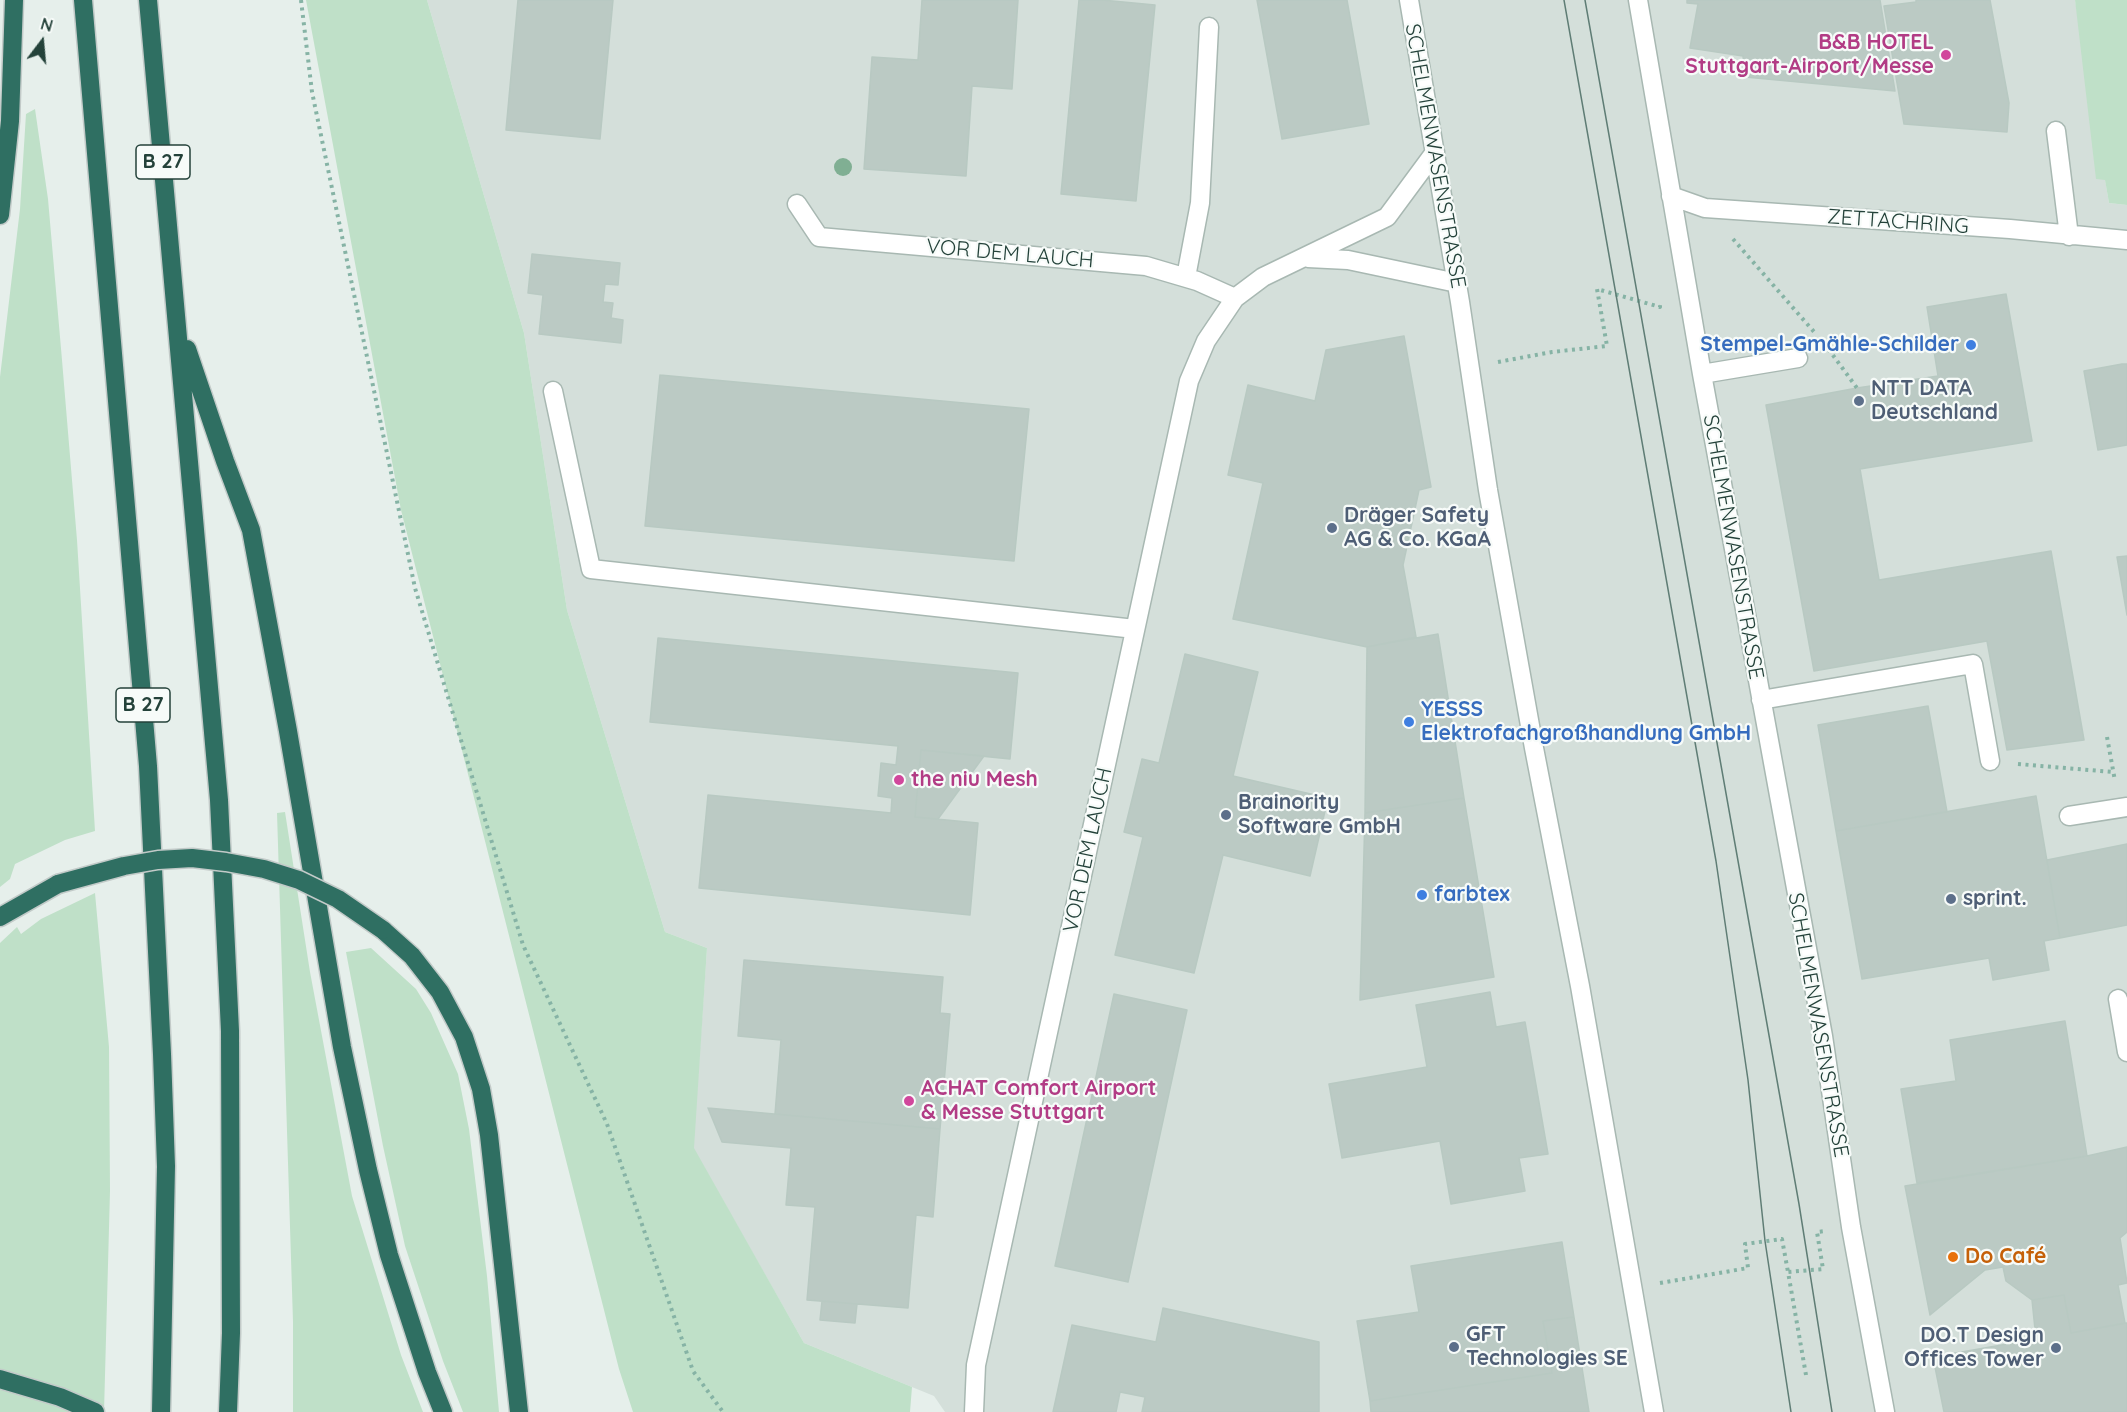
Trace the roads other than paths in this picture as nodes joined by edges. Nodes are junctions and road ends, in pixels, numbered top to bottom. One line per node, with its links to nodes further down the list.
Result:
1 (14, 0): 11 (highway)
2 (83, 0): 32 (highway, B 27)
3 (148, 0): 18 (highway, B 27)
4 (1409, 0): 8 (street, SCHELMENWASENSTRASSE)
5 (1638, 0): 9 (street, SCHELMENWASENSTRASSE)
6 (1209, 27): 15 (street)
7 (2056, 131): 12 (street)
8 (1435, 152): 14 (street, VOR DEM LAUCH); 16 (street, SCHELMENWASENSTRASSE)
9 (1671, 196): 12 (street, ZETTACHRING); 20 (street, SCHELMENWASENSTRASSE)
10 (796, 204): 15 (street, VOR DEM LAUCH)
11 (0, 215)
12 (2069, 236): 13 (street, ZETTACHRING)
13 (2127, 240)
14 (1306, 258): 16 (street, VOR DEM LAUCH); 17 (street, VOR DEM LAUCH)
15 (1186, 277): 17 (street, VOR DEM LAUCH)
16 (1457, 283): 37 (street, SCHELMENWASENSTRASSE)
17 (1234, 298): 22 (street, VOR DEM LAUCH)
18 (178, 320): 33 (highway, B 27); 34 (highway)
19 (1798, 358): 20 (street)
20 (1702, 374): 23 (street, SCHELMENWASENSTRASSE)
21 (553, 390): 22 (street)
22 (1135, 629): 36 (street, VOR DEM LAUCH)
23 (1761, 700): 24 (street); 38 (street, SCHELMENWASENSTRASSE)
24 (1990, 761)
25 (2123, 808): 26 (street)
26 (2069, 816)
27 (0, 917): 35 (highway, bridge)
28 (2118, 999): 29 (street)
29 (2127, 1052)
30 (0, 1379): 31 (highway)
31 (95, 1412)
32 (161, 1412)
33 (228, 1412)
34 (443, 1412)
35 (519, 1412)
36 (974, 1412)
37 (1654, 1412)
38 (1885, 1412)

